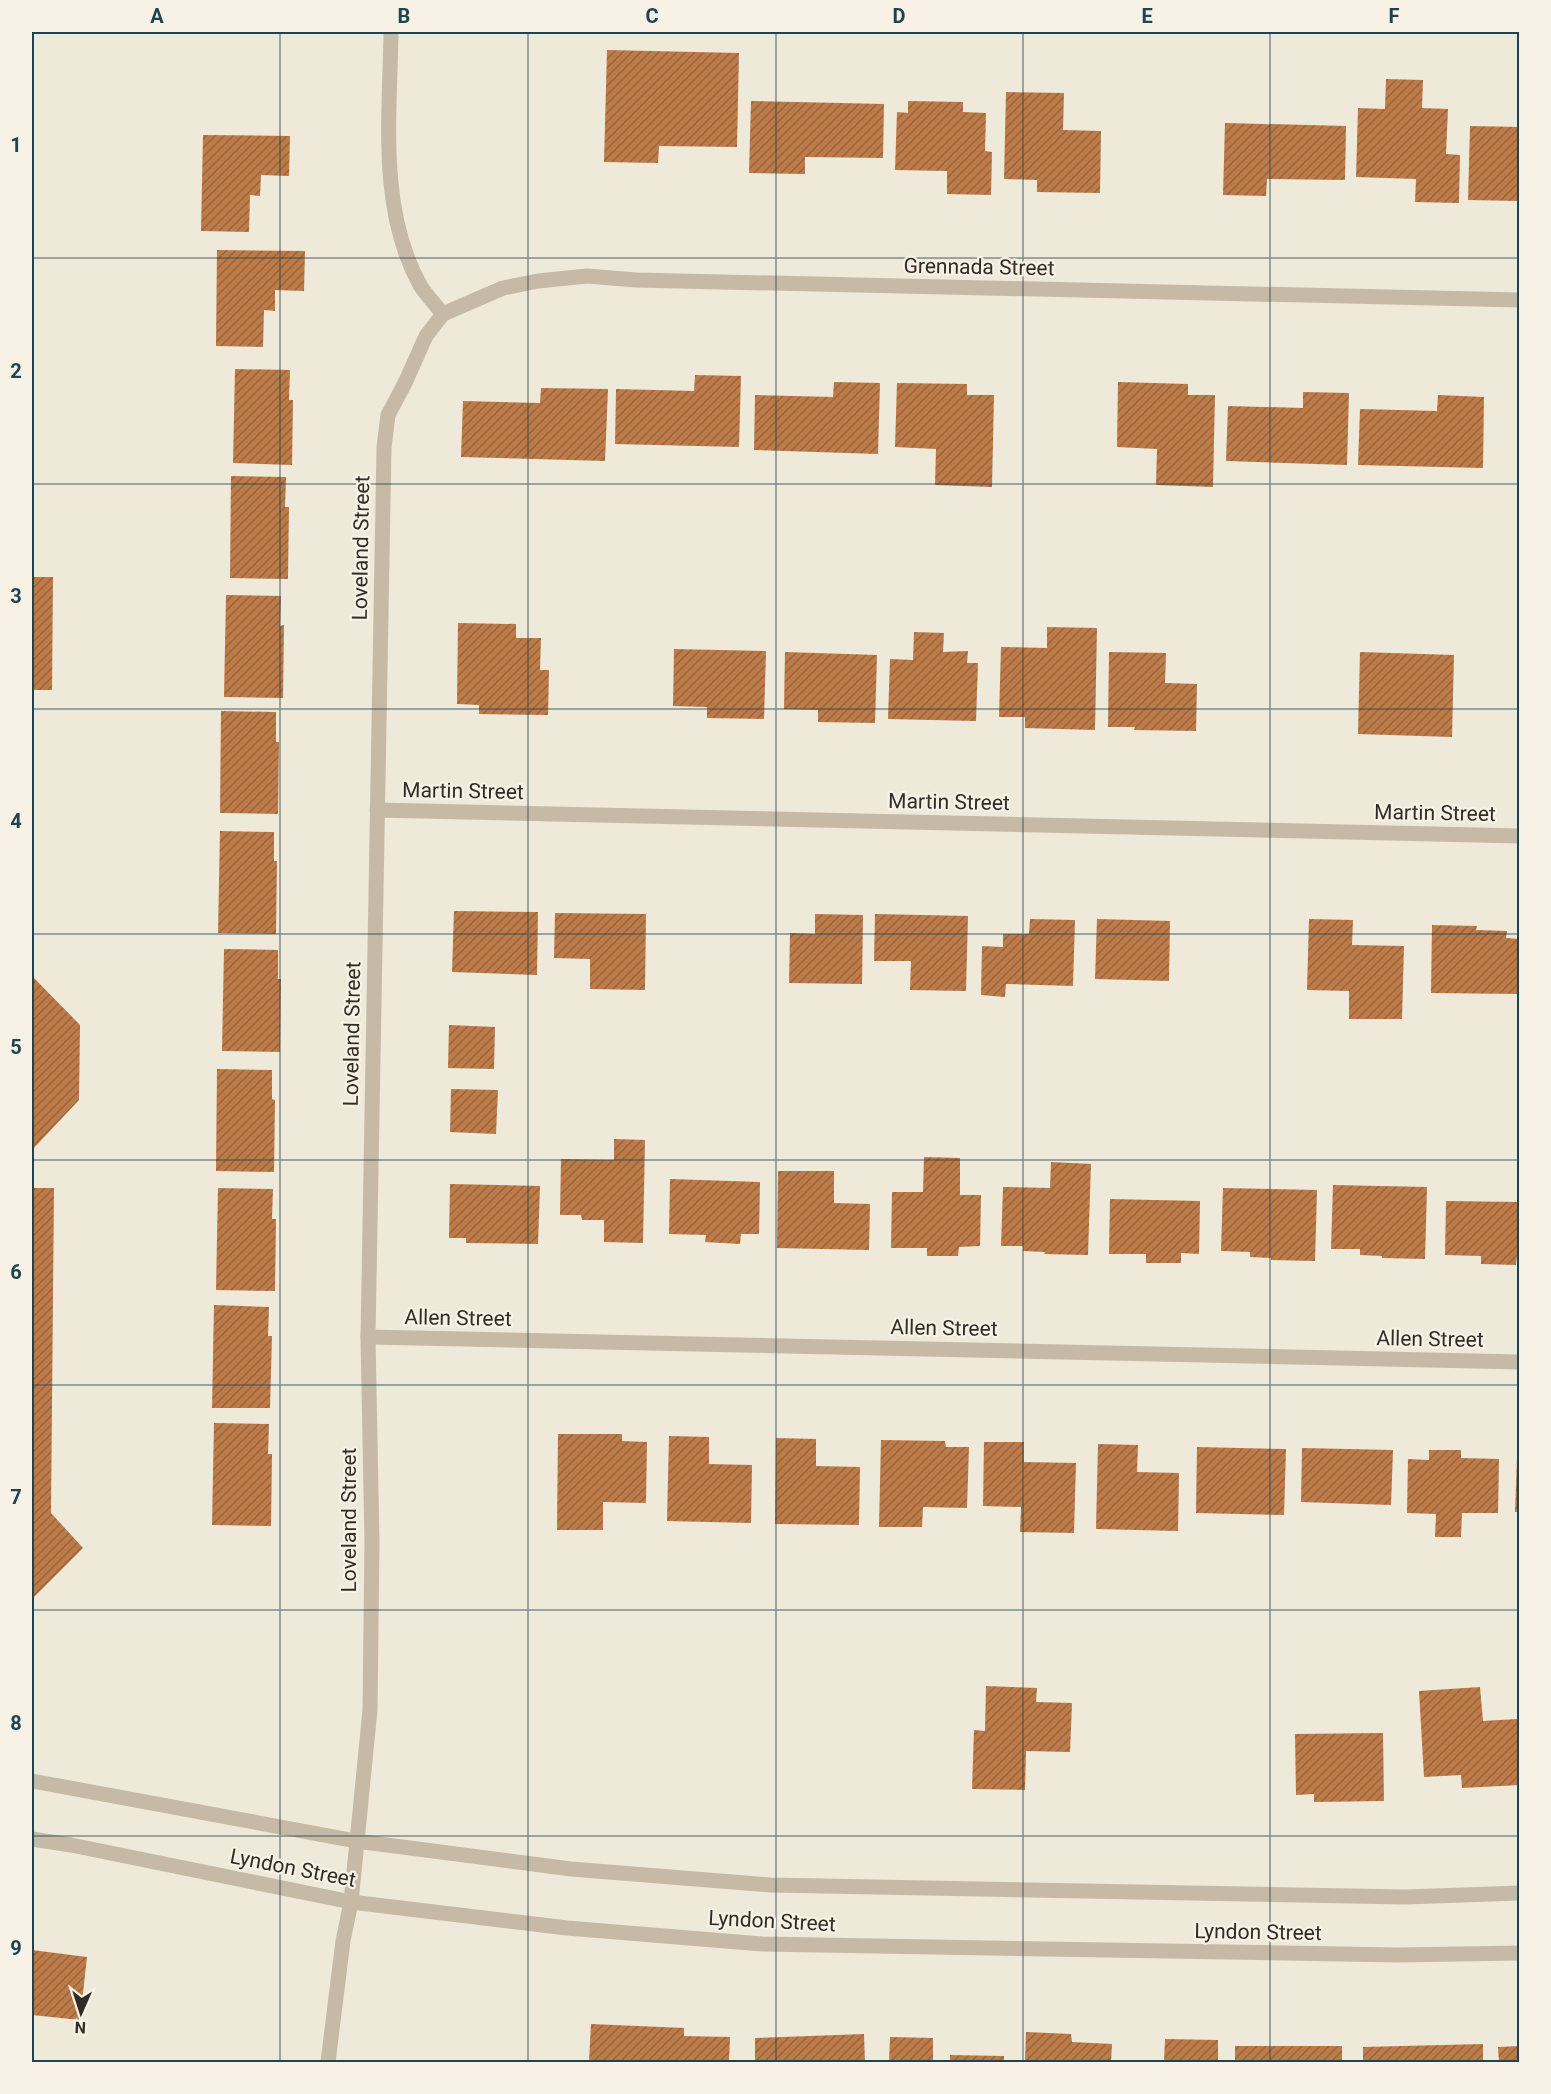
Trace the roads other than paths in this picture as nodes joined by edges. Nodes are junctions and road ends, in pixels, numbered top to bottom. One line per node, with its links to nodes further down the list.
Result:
1 (391, 32): 3 (street)
2 (1520, 300): 3 (street, Grennada Street)
3 (443, 314): 4 (street, Loveland Street)
4 (378, 810): 5 (street, Martin Street); 6 (street, Loveland Street)
5 (1520, 836)
6 (368, 1336): 7 (street, Allen Street); 10 (street, Loveland Street)
7 (1520, 1362)
8 (32, 1781): 10 (street, Lyndon Street)
9 (32, 1839): 12 (street, Lyndon Street)
10 (356, 1841): 11 (street, Lyndon Street); 12 (street, Loveland Street)
11 (1520, 1893)
12 (351, 1902): 13 (street, Lyndon Street); 14 (street, Loveland Street)
13 (1520, 1953)
14 (328, 2062)

